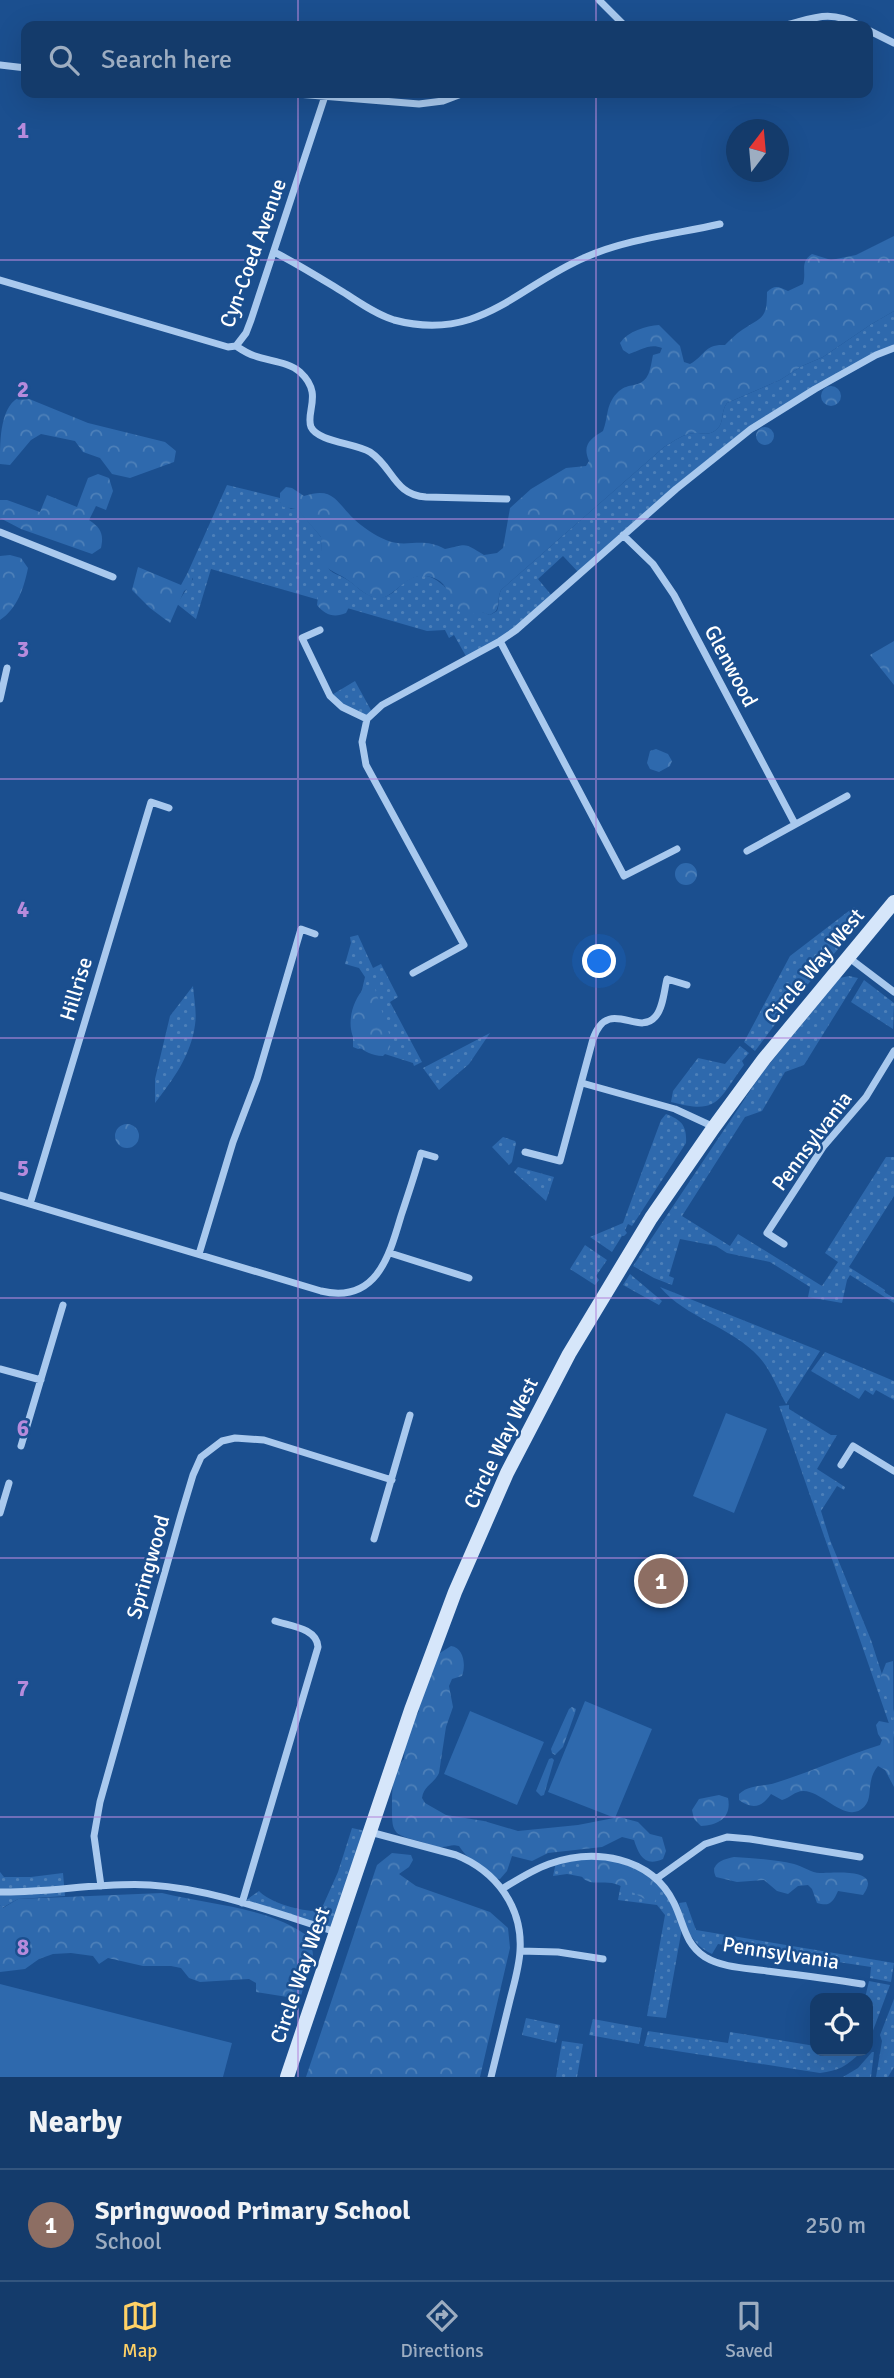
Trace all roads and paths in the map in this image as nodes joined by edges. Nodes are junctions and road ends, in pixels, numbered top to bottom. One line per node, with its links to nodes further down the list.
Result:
1 (599, 0): 2 (street)
2 (620, 21)
3 (802, 21): 4 (street)
4 (852, 21)
5 (873, 32): 6 (street)
6 (894, 43)
7 (0, 65): 8 (street)
8 (21, 67)
9 (324, 98): 13 (street, Cyn-Coed Avenue)
10 (348, 98): 11 (street)
11 (451, 98)
12 (720, 225): 13 (street)
13 (274, 252): 15 (street, Cyn-Coed Avenue)
14 (0, 280): 15 (street, Cyn-Coed Avenue)
15 (236, 346): 17 (street)
16 (894, 348): 19 (street)
17 (506, 499)
18 (0, 532): 20 (street)
19 (623, 535): 22 (street); 28 (street, Glenwood)
20 (113, 578)
21 (320, 630): 25 (street)
22 (500, 641): 25 (street); 29 (street)
23 (7, 668): 24 (street)
24 (1, 694)
25 (367, 719): 34 (street)
26 (847, 796): 28 (street)
27 (169, 808): 43 (street, Hillrise)
28 (794, 824): 30 (street)
29 (677, 849)
30 (747, 851)
31 (894, 902): 33 (street, Circle Way West)
32 (315, 933): 46 (street)
33 (848, 957): 36 (street); 39 (street, Circle Way West)
34 (414, 973)
35 (687, 985): 38 (street)
36 (894, 992)
37 (894, 1051): 44 (street, Pennsylvania)
38 (582, 1083): 39 (street); 40 (street)
39 (714, 1126): 60 (street, Circle Way West)
40 (525, 1152)
41 (435, 1157): 45 (street)
42 (0, 1195): 43 (street)
43 (30, 1204): 46 (street)
44 (784, 1244)
45 (390, 1253): 46 (street); 47 (street)
46 (199, 1254)
47 (469, 1278)
48 (63, 1305): 50 (street)
49 (0, 1368): 50 (street)
50 (41, 1380): 52 (street)
51 (410, 1415): 55 (street)
52 (21, 1446)
53 (841, 1465): 54 (street)
54 (894, 1471)
55 (392, 1480): 58 (street); 63 (street, Springwood)
56 (9, 1483): 57 (street)
57 (0, 1513)
58 (374, 1539)
59 (275, 1621): 66 (street)
60 (370, 1832): 64 (street); 67 (street, Circle Way West)
61 (860, 1857): 62 (street)
62 (656, 1879): 64 (street, Pennsylvania); 70 (street, Pennsylvania)
63 (101, 1886): 65 (street); 66 (street)
64 (502, 1889): 68 (street)
65 (0, 1892)
66 (242, 1903): 67 (street)
67 (337, 1932): 71 (street, Circle Way West)
68 (520, 1951): 69 (street); 72 (street)
69 (603, 1959)
70 (862, 1984)
71 (287, 2077)
72 (491, 2077)

